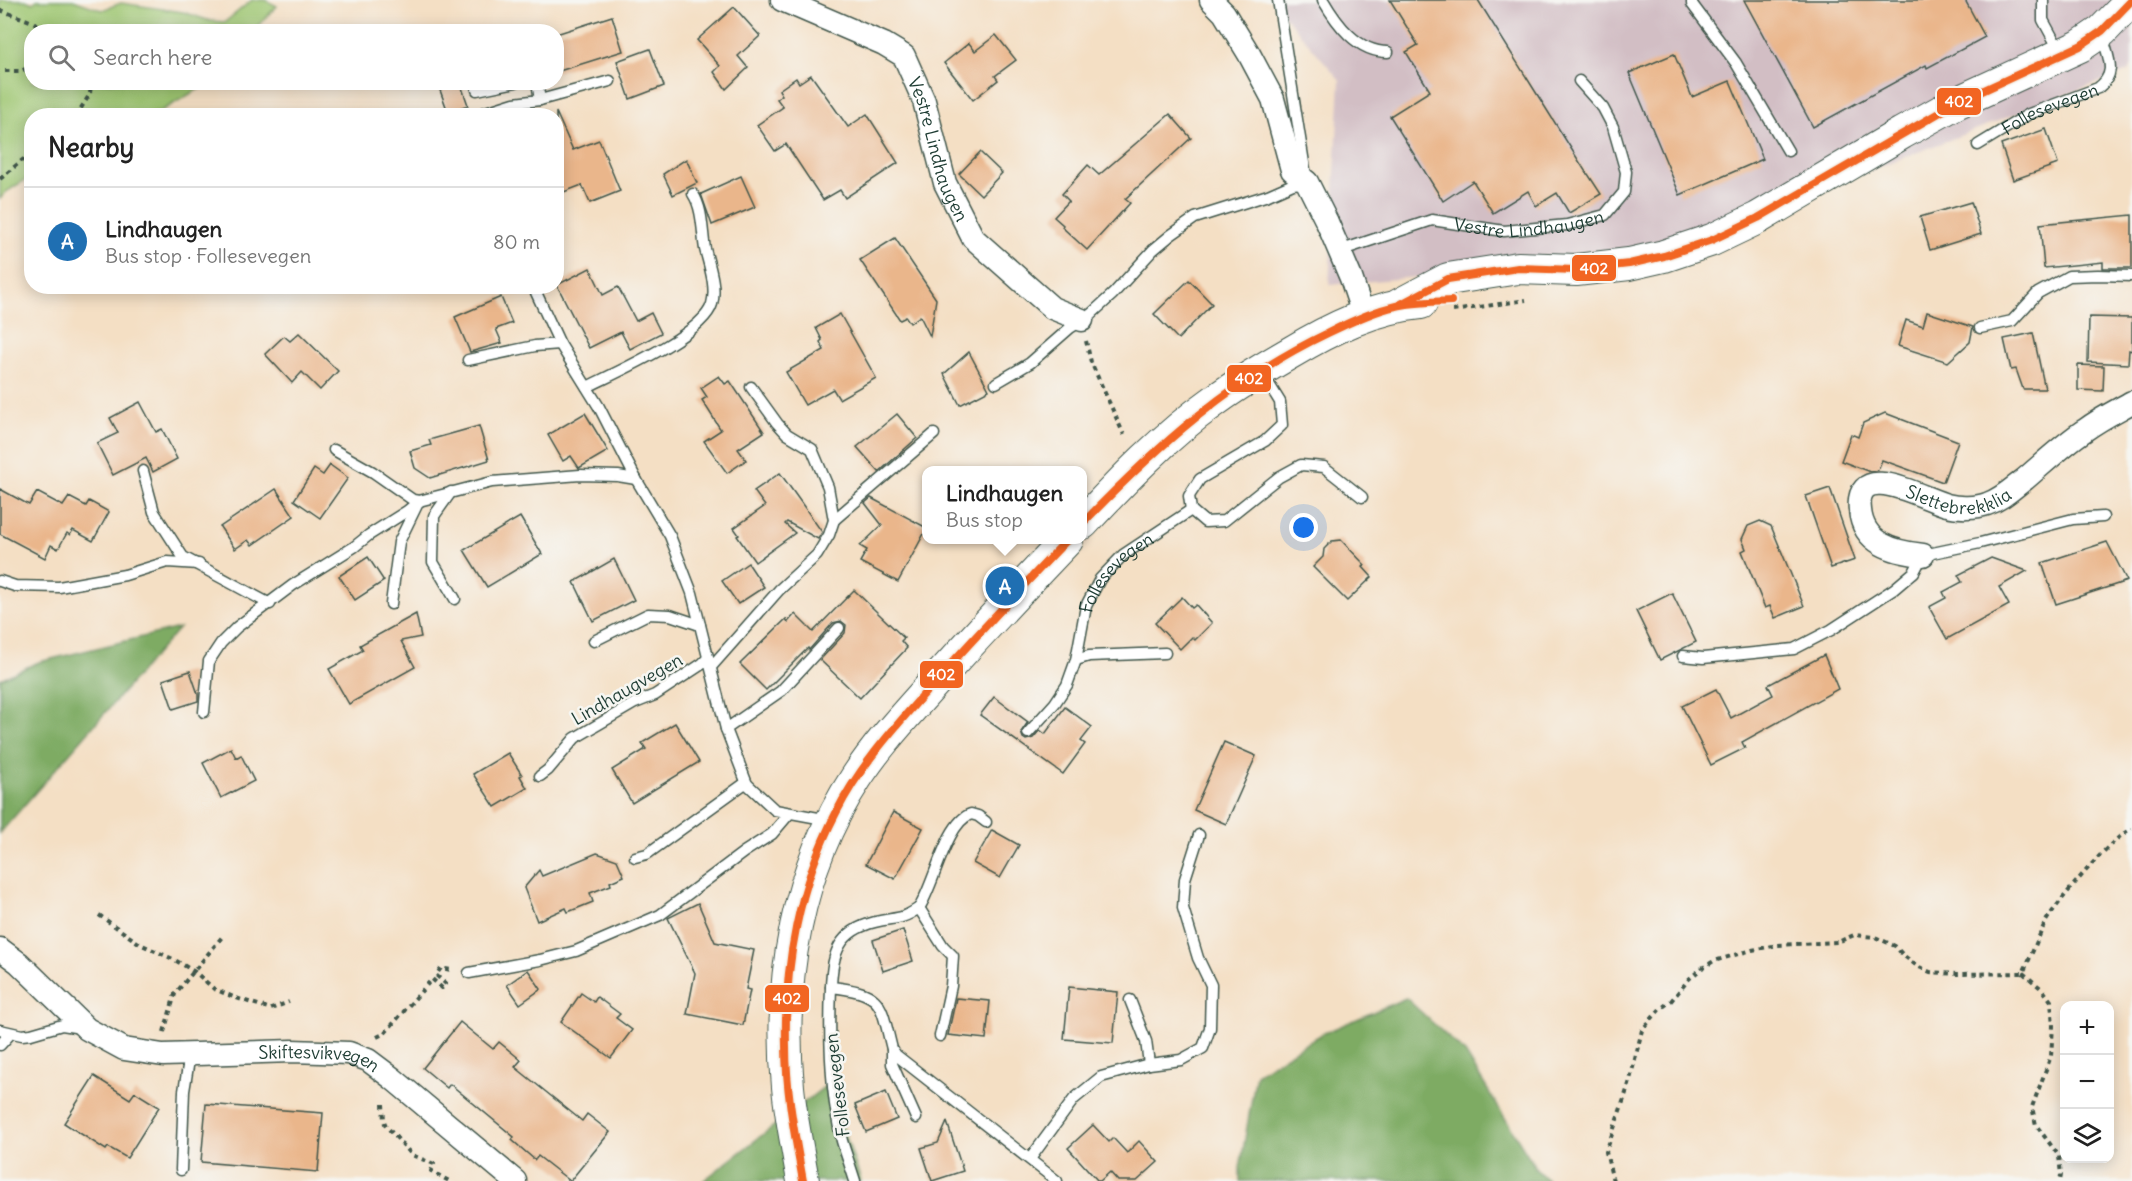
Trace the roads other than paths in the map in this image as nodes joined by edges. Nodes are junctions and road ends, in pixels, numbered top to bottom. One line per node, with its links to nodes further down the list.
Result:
1 (782, 0): 24 (street, Vestre Lindhaugen)
2 (1211, 0): 18 (street)
3 (1278, 0): 18 (lane)
4 (1323, 0): 9 (lane)
5 (1692, 0): 17 (lane)
6 (2043, 0): 10 (lane)
7 (2132, 0): 8 (main road)
8 (2102, 31): 10 (main road); 16 (lane, Follesevegen)
9 (1388, 52)
10 (2062, 56): 23 (main road)
11 (610, 81): 14 (lane)
12 (1579, 81): 20 (lane, Vestre Lindhaugen)
13 (538, 90): 14 (lane)
14 (540, 100): 15 (lane)
15 (500, 108)
16 (1978, 145)
17 (1788, 151)
18 (1307, 182): 20 (street); 24 (lane)
19 (693, 194): 30 (lane)
20 (1339, 251): 23 (street)
21 (2132, 276): 25 (lane)
22 (537, 294): 26 (lane, Lindhaugvegen)
23 (1364, 317): 28 (main road)
24 (1082, 320): 29 (lane)
25 (1980, 328)
26 (560, 344): 27 (lane); 30 (lane, Lindhaugvegen)
27 (468, 360)
28 (1260, 370): 40 (lane); 42 (main road)
29 (996, 383)
30 (587, 387): 36 (lane, Lindhaugvegen)
31 (751, 387): 43 (lane)
32 (2132, 402): 45 (street, Slettebrekklia)
33 (934, 434): 43 (lane)
34 (334, 450): 39 (lane)
35 (143, 471): 46 (lane)
36 (636, 479): 37 (lane); 51 (lane, Lindhaugvegen)
37 (451, 491): 39 (lane); 48 (lane)
38 (1362, 497): 40 (lane)
39 (418, 501): 49 (lane); 50 (lane)
40 (1191, 510): 56 (lane, Follesevegen)
41 (2103, 517): 45 (lane, Slettebrekklia)
42 (1087, 519)
43 (834, 520): 57 (lane, Lindhaugvegen)
44 (1063, 544): 64 (main road)
45 (1923, 555): 55 (lane)
46 (199, 564): 47 (lane); 49 (lane)
47 (0, 581)
48 (455, 599)
49 (270, 604): 58 (lane)
50 (391, 604)
51 (700, 625): 53 (lane); 57 (lane, Lindhaugvegen)
52 (839, 628): 59 (lane)
53 (594, 641)
54 (1165, 653): 56 (lane)
55 (1683, 656)
56 (1076, 660): 60 (lane, Follesevegen)
57 (709, 662): 59 (lane, Lindhaugvegen); 61 (lane, Lindhaugvegen)
58 (204, 712)
59 (726, 729): 62 (lane, Lindhaugvegen)
60 (1028, 734)
61 (540, 776)
62 (747, 784): 63 (lane, Lindhaugvegen); 67 (lane)
63 (789, 814): 64 (lane, Lindhaugvegen); 70 (lane)
64 (832, 820): 84 (main road)
65 (986, 822): 68 (lane)
66 (1198, 835): 79 (lane)
67 (635, 857)
68 (919, 908): 71 (lane, Follesevegen); 75 (lane)
69 (0, 949): 73 (street, Skiftesvikvegen)
70 (469, 973)
71 (831, 987): 77 (lane); 85 (lane, Follesevegen)
72 (1130, 1000): 79 (lane)
73 (87, 1029): 74 (lane, Skiftesvikvegen); 78 (street, Skiftesvikvegen)
74 (5, 1031): 76 (lane, Skiftesvikvegen)
75 (940, 1036)
76 (0, 1045)
77 (892, 1049): 80 (lane); 81 (lane)
78 (190, 1054): 82 (lane); 83 (street, Skiftesvikvegen)
79 (1149, 1064): 81 (lane)
80 (916, 1118)
81 (1030, 1159): 86 (lane)
82 (181, 1170)
83 (515, 1181)
84 (803, 1181)
85 (855, 1181)
86 (1057, 1181)

